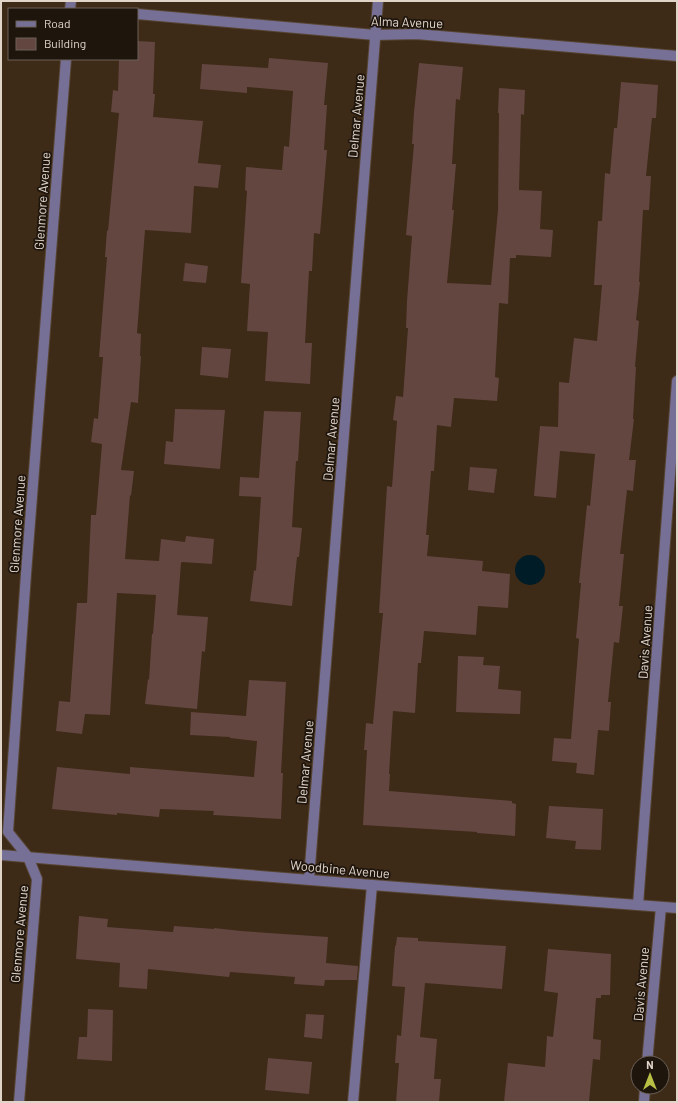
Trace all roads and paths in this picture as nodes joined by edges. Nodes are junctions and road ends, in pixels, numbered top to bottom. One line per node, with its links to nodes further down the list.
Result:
1 (378, 1): 3 (street, Delmar Avenue)
2 (138, 14): 3 (street, Alma Avenue)
3 (376, 35): 4 (street, Alma Avenue); 10 (street, Delmar Avenue)
4 (677, 56)
5 (66, 60): 9 (street, Glenmore Avenue)
6 (677, 381): 7 (street, Davis Avenue)
7 (674, 471): 12 (street, Davis Avenue)
8 (1, 854): 9 (street, Woodbine Avenue)
9 (28, 857): 10 (street, Woodbine Avenue); 16 (street, Glenmore Avenue)
10 (309, 879): 11 (street, Woodbine Avenue)
11 (372, 885): 12 (street, Woodbine Avenue); 17 (street)
12 (638, 905): 13 (street, Woodbine Avenue)
13 (661, 906): 14 (street, Woodbine Avenue); 15 (street, Davis Avenue)
14 (677, 908)
15 (648, 1055)
16 (19, 1102)
17 (353, 1102)

